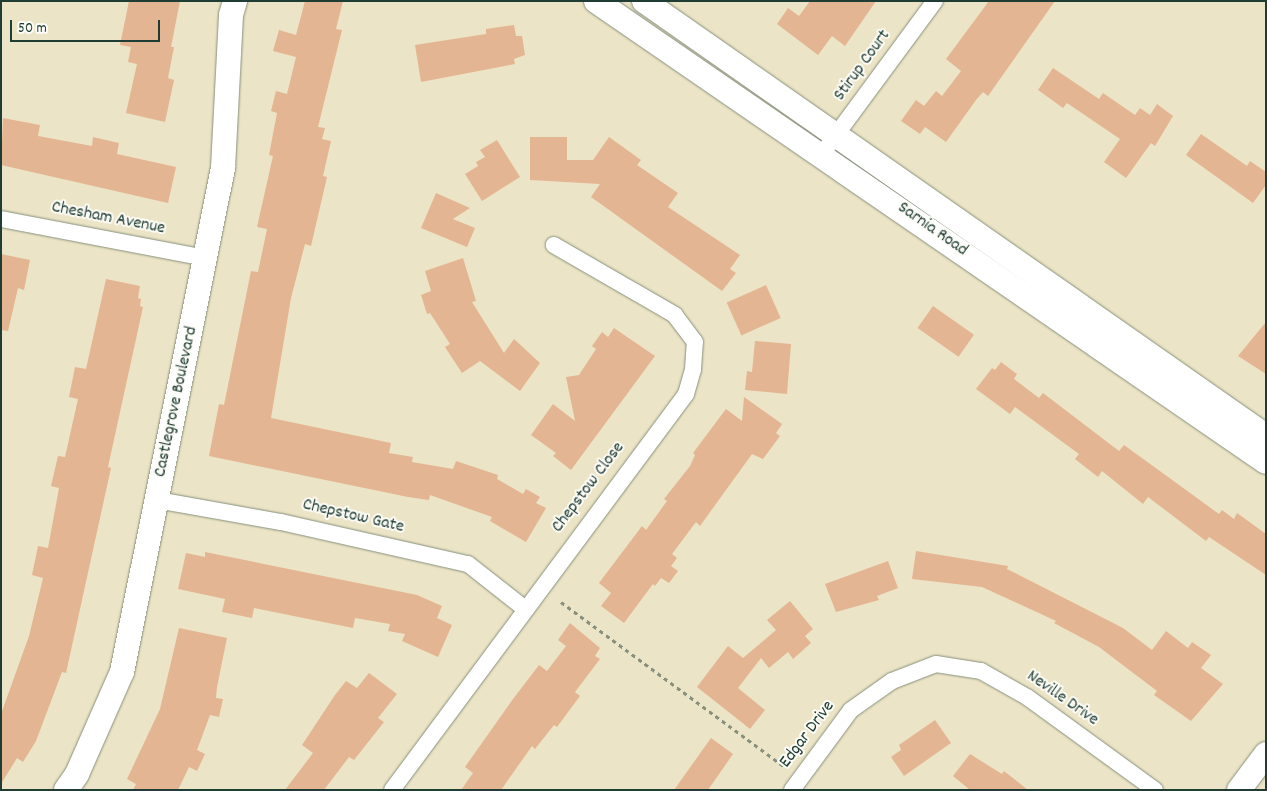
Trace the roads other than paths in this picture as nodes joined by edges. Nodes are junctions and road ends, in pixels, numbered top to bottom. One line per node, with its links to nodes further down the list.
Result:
1 (236, 1): 8 (main road, Castlegrove Boulevard)
2 (596, 1): 5 (main road, Sarnia Road)
3 (644, 1): 5 (main road, Sarnia Road)
4 (935, 1): 5 (street, Stirup Court)
5 (829, 146): 9 (main road, Sarnia Road); 10 (main road, Sarnia Road)
6 (1, 219): 8 (street, Chesham Avenue)
7 (554, 245): 12 (street, Chepstow Close)
8 (206, 258): 11 (main road, Castlegrove Boulevard)
9 (1266, 436)
10 (1266, 462)
11 (157, 500): 12 (street, Chepstow Gate); 16 (main road, Castlegrove Boulevard)
12 (524, 608): 17 (street, Chepstow Close)
13 (936, 664): 15 (street, Edgar Drive); 18 (street, Neville Drive)
14 (1266, 754): 19 (main road)
15 (796, 784)
16 (66, 790)
17 (392, 790)
18 (1155, 790)
19 (1239, 790)

